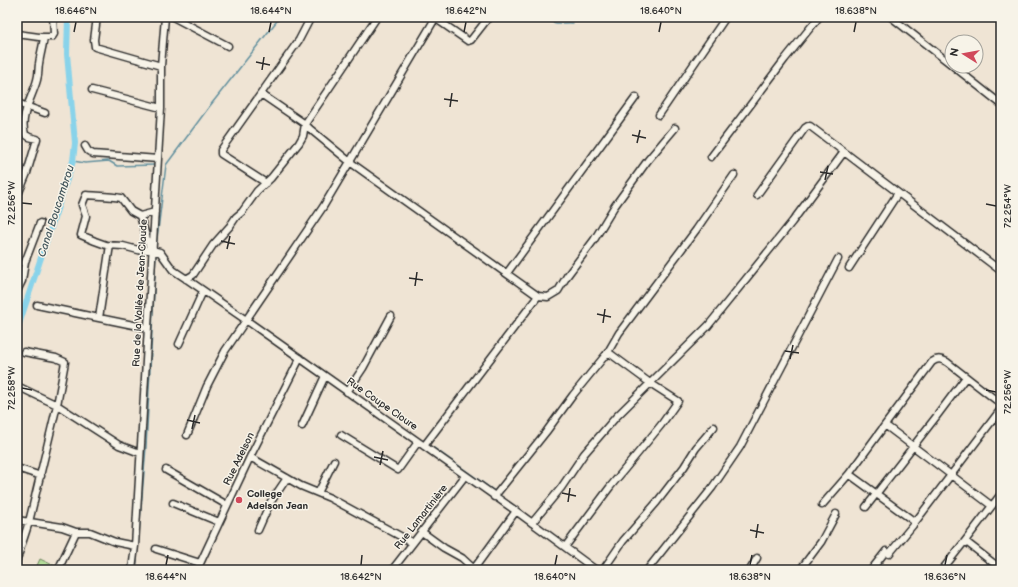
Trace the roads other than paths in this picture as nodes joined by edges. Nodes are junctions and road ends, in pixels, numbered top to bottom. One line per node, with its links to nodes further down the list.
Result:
1 (53, 17): 13 (street)
2 (97, 17): 16 (street)
3 (165, 17): 16 (street, Rue de la Vallée de Jean-Claude)
4 (173, 17): 14 (street)
5 (311, 17): 19 (street)
6 (377, 17): 27 (street)
7 (436, 17): 8 (street); 33 (street)
8 (489, 17)
9 (726, 17): 26 (street)
10 (819, 17): 31 (street)
11 (891, 17): 15 (street)
12 (17, 34): 13 (street)
13 (44, 37): 23 (street)
14 (228, 46)
15 (944, 59)
16 (161, 66): 24 (street, Rue de la Vallée de Jean-Claude)
17 (963, 74): 22 (street)
18 (92, 90): 24 (street)
19 (261, 94): 27 (street); 35 (street)
20 (636, 96): 47 (street)
21 (17, 103): 23 (street)
22 (1001, 104)
23 (26, 107): 25 (street); 38 (street)
24 (161, 108): 32 (street, Rue de la Vallée de Jean-Claude)
25 (45, 113)
26 (659, 115)
27 (305, 124): 33 (street); 35 (street)
28 (675, 128): 51 (street)
29 (85, 146): 32 (street)
30 (844, 152): 36 (street); 37 (street); 63 (street)
31 (711, 157)
32 (158, 159): 39 (street, Rue de la Vallée de Jean-Claude)
33 (350, 162): 47 (street); 55 (street)
34 (734, 175): 59 (street)
35 (266, 183): 48 (street)
36 (898, 193): 45 (street); 46 (street)
37 (757, 194)
38 (17, 197)
39 (155, 212): 40 (street); 43 (street, Rue de la Vallée de Jean-Claude)
40 (140, 216): 42 (street); 43 (street)
41 (40, 223): 49 (street)
42 (110, 245): 43 (street); 54 (street)
43 (154, 250): 48 (street, Rue Coupe Cloure); 56 (street, Rue de la Vallée de Jean-Claude)
44 (838, 259): 122 (street)
45 (849, 268)
46 (1001, 271)
47 (507, 274): 51 (street)
48 (186, 279): 50 (street, Rue Coupe Cloure)
49 (17, 291)
50 (203, 291): 55 (street, Rue Coupe Cloure); 57 (street)
51 (538, 296): 75 (street)
52 (37, 305): 54 (street)
53 (391, 316): 65 (street)
54 (99, 318): 56 (street)
55 (246, 320): 60 (street, Rue Coupe Cloure); 73 (street)
56 (148, 328): 77 (street, Rue de la Vallée de Jean-Claude)
57 (179, 344)
58 (24, 352): 67 (street)
59 (608, 352): 63 (street); 90 (street)
60 (300, 358): 61 (street, Rue Coupe Cloure); 78 (street, Rue Adelson)
61 (325, 376): 65 (street, Rue Coupe Cloure); 70 (street)
62 (966, 377): 66 (street); 69 (street); 76 (street)
63 (650, 383): 102 (street); 109 (street)
64 (17, 386): 67 (street)
65 (347, 392): 74 (street, Rue Coupe Cloure)
66 (1001, 404)
67 (57, 405): 77 (street); 84 (street)
68 (1001, 409): 83 (street)
69 (885, 425): 76 (street); 82 (street)
70 (302, 426)
71 (714, 427): 121 (street)
72 (341, 434): 74 (street)
73 (186, 436)
74 (418, 442): 75 (street, Rue Coupe Cloure)
75 (424, 446): 85 (street, Rue Coupe Cloure)
76 (913, 447): 83 (street); 88 (street)
77 (140, 453): 108 (street, Rue de la Vallée de Jean-Claude)
78 (250, 457): 86 (street); 93 (street, Rue Adelson)
79 (334, 461): 87 (street)
80 (17, 468): 84 (street)
81 (166, 470): 93 (street)
82 (849, 474): 88 (street); 92 (street)
83 (950, 475): 94 (street); 101 (street)
84 (41, 476): 99 (street)
85 (465, 476): 90 (street, Rue Coupe Cloure); 105 (street, Rue Lamartinière)
86 (287, 478): 87 (street); 103 (street)
87 (318, 493): 107 (street)
88 (876, 493): 95 (street); 101 (street)
89 (1001, 494): 94 (street)
90 (494, 496): 96 (street, Rue Coupe Cloure)
91 (172, 503): 100 (street)
92 (822, 505)
93 (227, 506): 100 (street, Rue Adelson)
94 (992, 506): 106 (street)
95 (866, 507)
96 (516, 511): 102 (street, Rue Coupe Cloure); 119 (street)
97 (836, 514): 124 (street)
98 (17, 520): 99 (street)
99 (29, 522): 104 (street); 112 (street)
100 (219, 522): 113 (street, Rue Adelson)
101 (915, 522): 125 (street)
102 (532, 523): 109 (street, Rue Coupe Cloure)
103 (258, 530)
104 (76, 532): 108 (street); 115 (street)
105 (422, 532): 107 (street, Rue Lamartinière); 119 (street)
106 (965, 541): 114 (street); 126 (street)
107 (414, 543): 118 (street, Rue Lamartinière)
108 (135, 546): 116 (street, Rue de la Vallée de Jean-Claude)
109 (565, 547): 120 (street, Rue Coupe Cloure)
110 (156, 549): 113 (street)
111 (757, 558): 123 (street)
112 (17, 559)
113 (200, 563): 117 (street, Rue Adelson)
114 (1000, 569)
115 (58, 570)
116 (132, 570)
117 (197, 570)
118 (392, 570)
119 (474, 570)
120 (596, 570)
121 (603, 570)
122 (647, 570)
123 (750, 570)
124 (800, 570)
125 (871, 570)
126 (942, 570)

